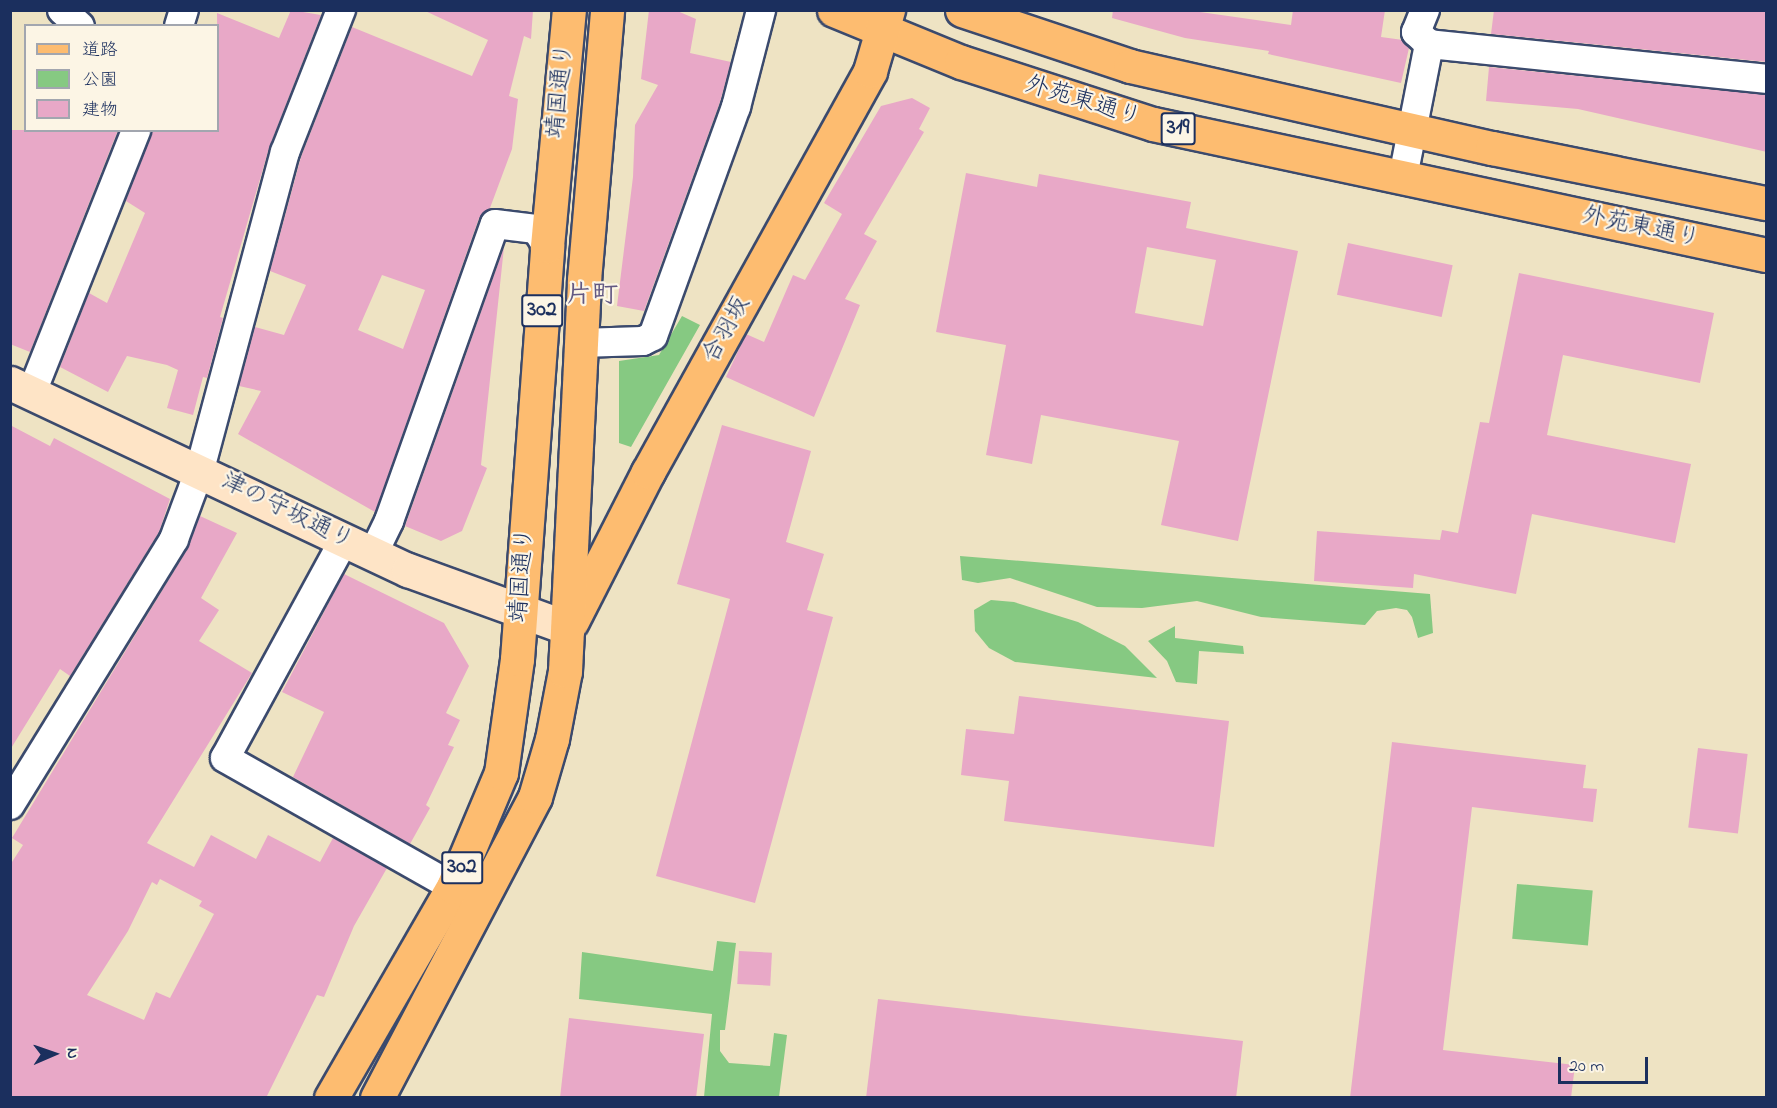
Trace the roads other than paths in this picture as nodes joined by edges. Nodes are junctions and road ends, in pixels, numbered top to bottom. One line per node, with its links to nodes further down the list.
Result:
1 (62, 10): 10 (street)
2 (341, 10): 22 (street)
3 (569, 10): 17 (main road, 靖国通り / 302)
4 (607, 10): 19 (main road, 靖国通り / 302)
5 (761, 10): 19 (street)
6 (834, 10): 9 (main road, 外苑東通り / 319)
7 (1425, 10): 11 (street)
8 (981, 13): 13 (main road, 外苑東通り / 319)
9 (885, 21): 15 (main road, 外苑東通り / 319); 23 (main road, 合羽坂 / 302)
10 (78, 24)
11 (1429, 44): 12 (street); 13 (street)
12 (1767, 79)
13 (1412, 130): 15 (street); 16 (main road, 外苑東通り / 319)
14 (135, 132): 20 (street)
15 (1403, 177): 18 (main road, 外苑東通り / 319)
16 (1767, 203)
17 (547, 246): 26 (street); 28 (main road, 靖国通り / 302)
18 (1767, 255)
19 (580, 343): 21 (main road, 靖国通り / 302)
20 (21, 388): 22 (street, 津の守坂通り)
21 (574, 440): 24 (main road); 27 (main road, 靖国通り / 302)
22 (200, 470): 25 (street, 津の守坂通り); 30 (street)
23 (648, 472): 24 (main road); 29 (main road, 合羽坂 / 302)
24 (606, 527): 27 (main road)
25 (344, 540): 26 (street, 津の守坂通り); 31 (street)
26 (373, 554): 28 (street, 津の守坂通り)
27 (570, 572): 28 (main road); 29 (main road, 靖国通り / 302)
28 (521, 613): 29 (street, 津の守坂通り); 31 (main road, 靖国通り / 302)
29 (568, 628): 33 (main road, 靖国通り / 302)
30 (10, 805)
31 (453, 886): 32 (main road, 靖国通り / 302)
32 (331, 1098)
33 (377, 1098)

